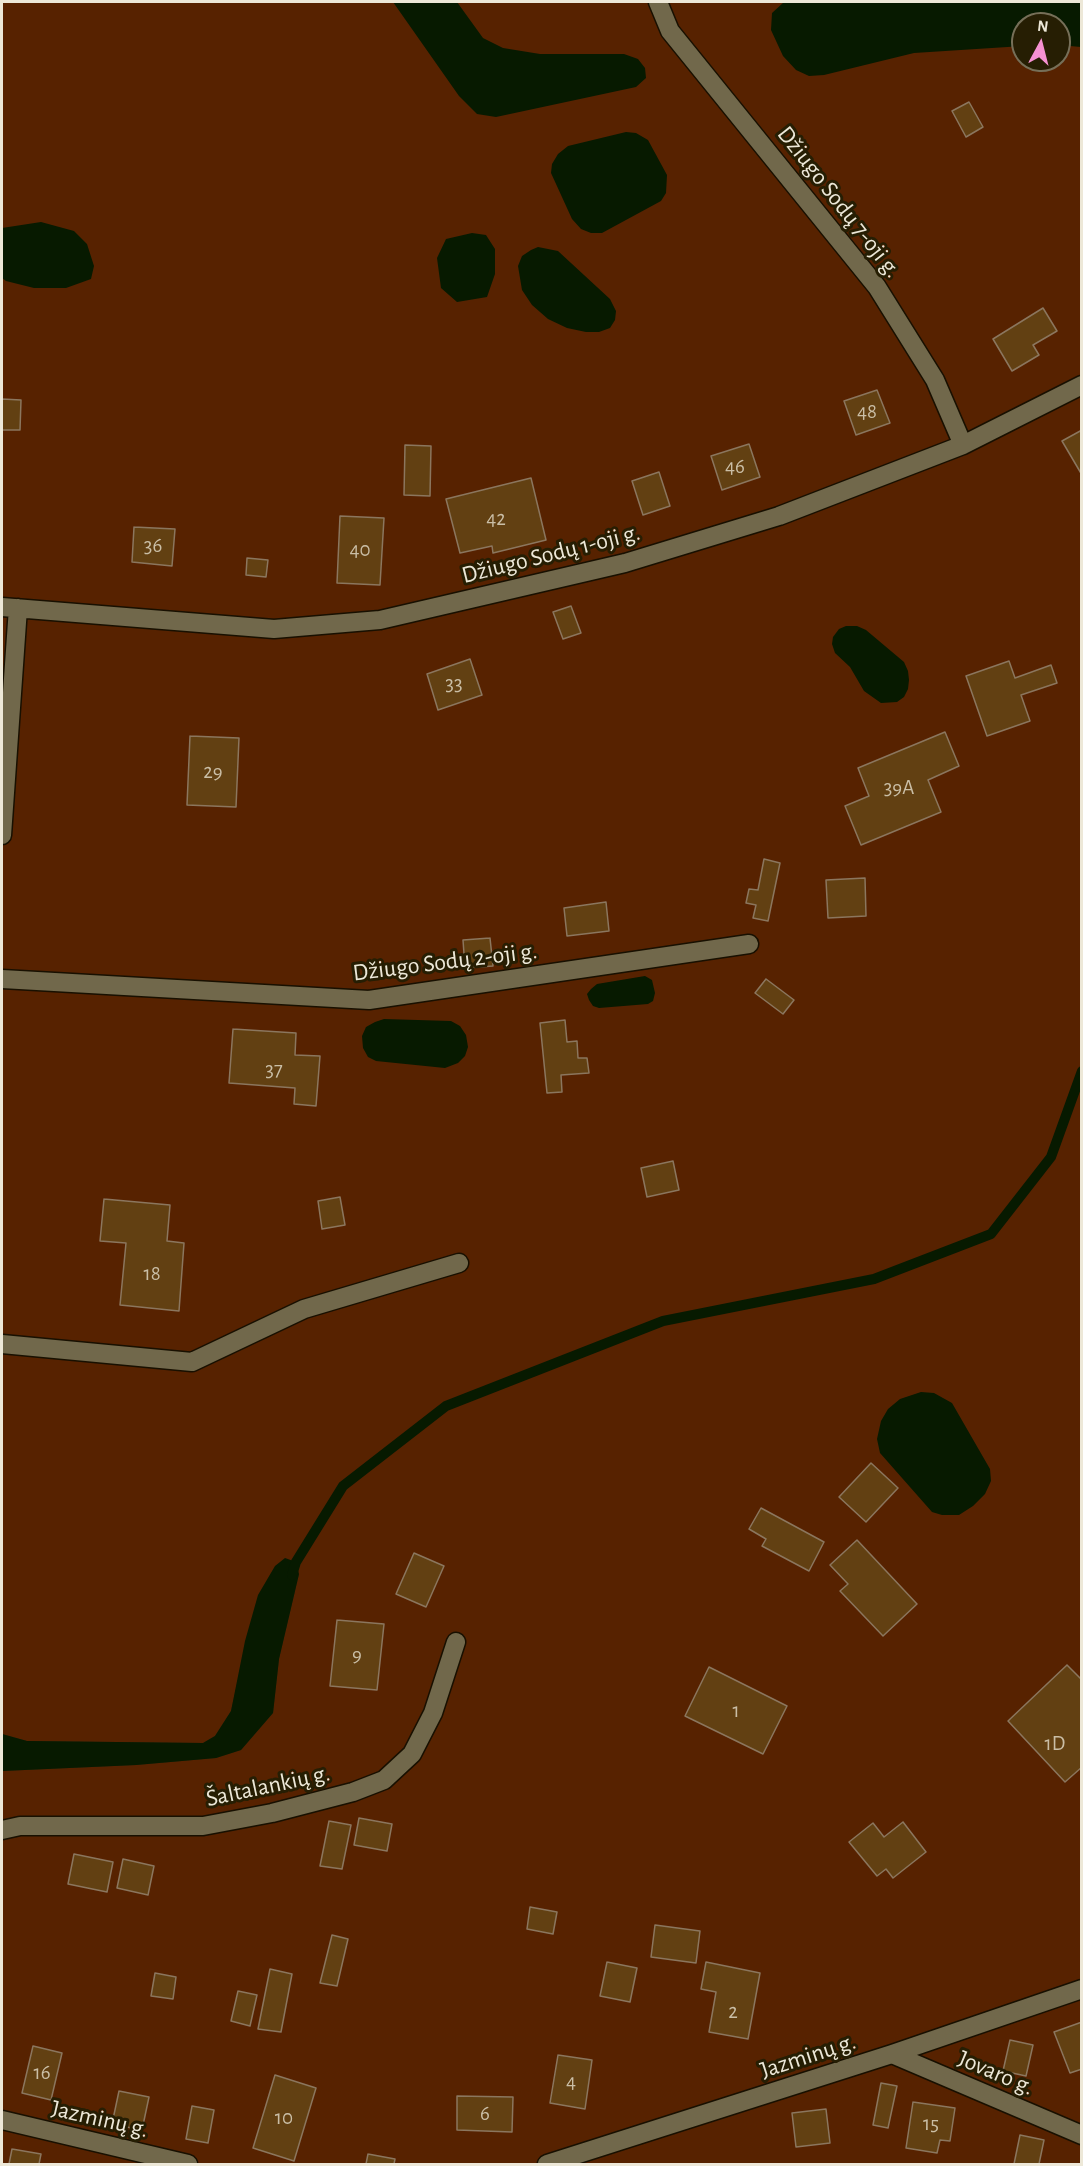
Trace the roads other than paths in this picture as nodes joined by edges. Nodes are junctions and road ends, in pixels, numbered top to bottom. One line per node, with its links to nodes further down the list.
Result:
1 (658, 2): 3 (street, Džiugo Sodų 7-oji g.)
2 (1082, 385): 3 (street, Džiugo Sodų 1-oji g.)
3 (963, 445): 4 (street, Džiugo Sodų 1-oji g.)
4 (10, 607): 5 (street)
5 (2, 835)
6 (749, 944): 7 (street, Džiugo Sodų 2-oji g.)
7 (2, 979)
8 (459, 1263): 9 (street)
9 (2, 1344)
10 (456, 1642): 11 (street, Šaltalankių g.)
11 (2, 1830)
12 (1082, 1989): 13 (street, Jazminų g.)
13 (892, 2054): 15 (street, Jovaro g.); 17 (street, Jazminų g.)
14 (2, 2120): 16 (street, Jazminų g.)
15 (1082, 2135)
16 (188, 2164)
17 (547, 2164)

